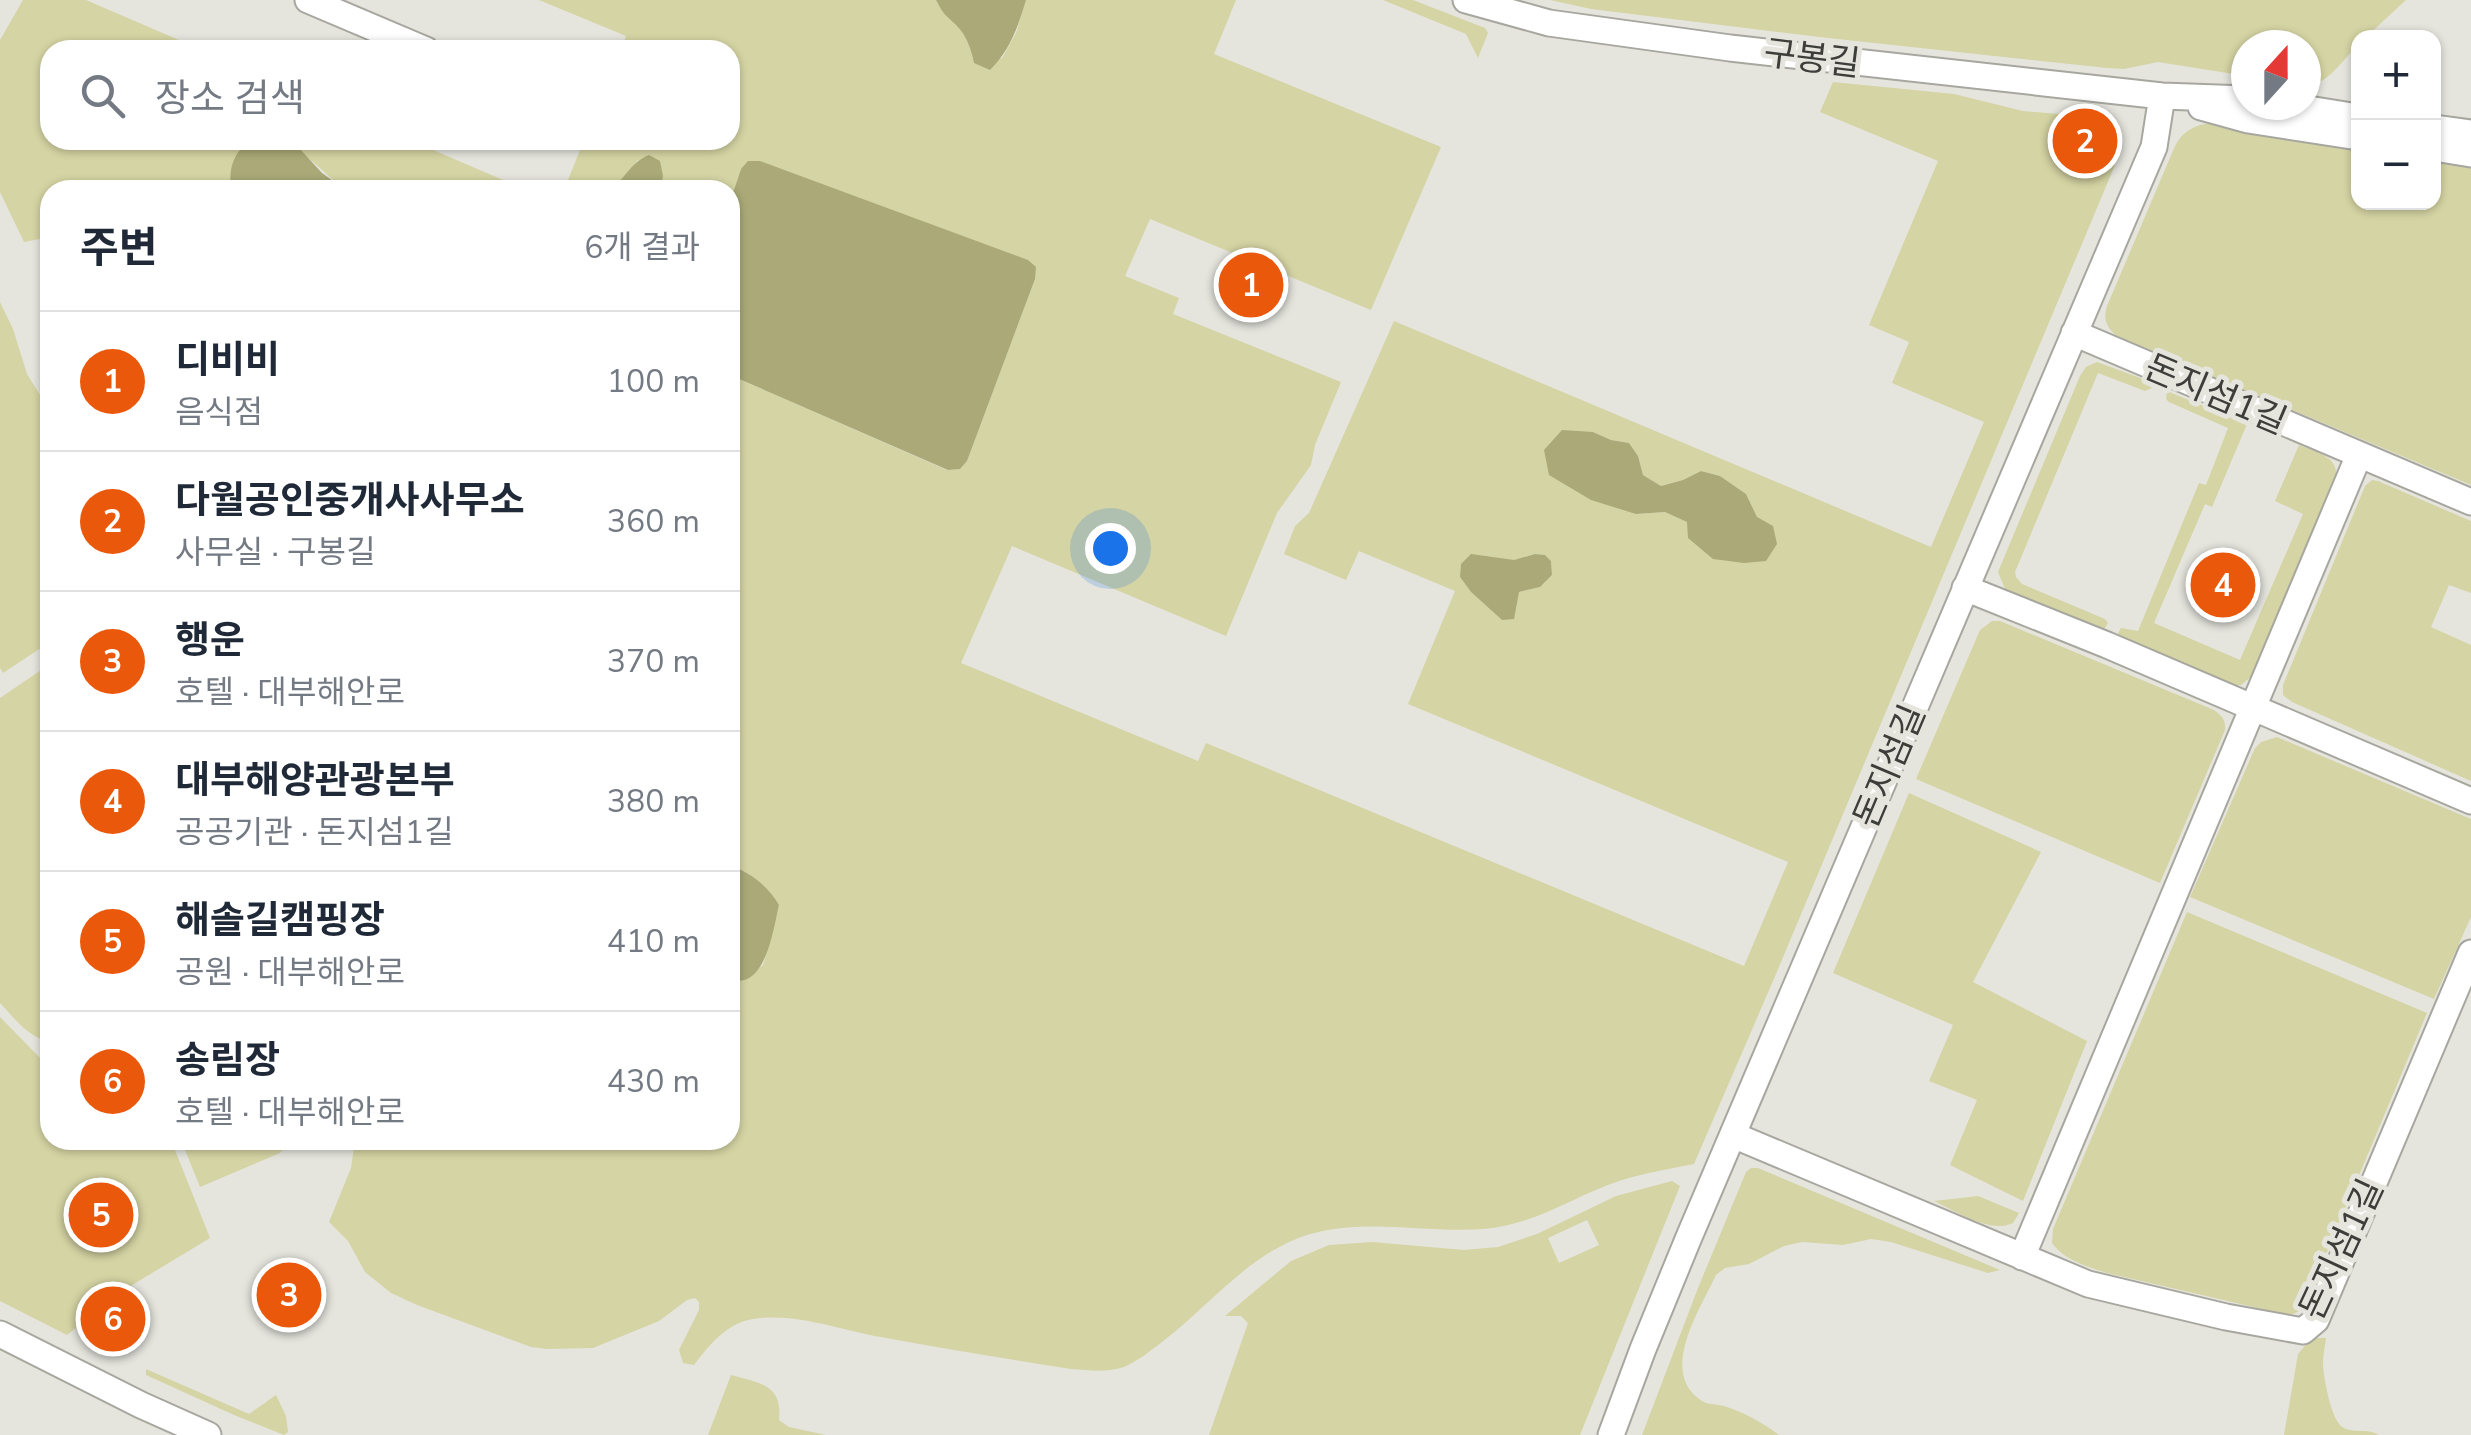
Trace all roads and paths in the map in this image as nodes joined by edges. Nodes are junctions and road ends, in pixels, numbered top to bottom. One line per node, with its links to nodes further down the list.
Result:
1 (308, 0): 3 (street)
2 (1466, 0): 5 (street, 구봉길)
3 (338, 6): 4 (street)
4 (406, 40)
5 (2162, 96): 6 (street, 구봉길); 11 (street, 구봉길); 14 (street, 돈지섬길)
6 (2231, 99)
7 (2321, 111): 8 (street)
8 (2351, 116)
9 (2441, 129): 10 (street)
10 (2471, 133)
11 (2351, 136)
12 (2441, 149): 13 (street)
13 (2471, 154)
14 (2074, 333): 15 (street, 돈지섬1길); 17 (street, 돈지섬길)
15 (2359, 454): 16 (street, 돈지섬1길); 18 (street)
16 (2471, 502)
17 (1964, 588): 18 (street); 21 (street, 돈지섬길)
18 (2254, 708): 19 (street); 22 (street)
19 (2471, 801)
20 (2471, 953): 22 (street, 돈지섬1길)
21 (1732, 1135): 22 (street, 돈지섬1길); 25 (street, 돈지섬길)
22 (2022, 1256)
23 (0, 1334): 24 (street)
24 (208, 1435)
25 (1611, 1435)

